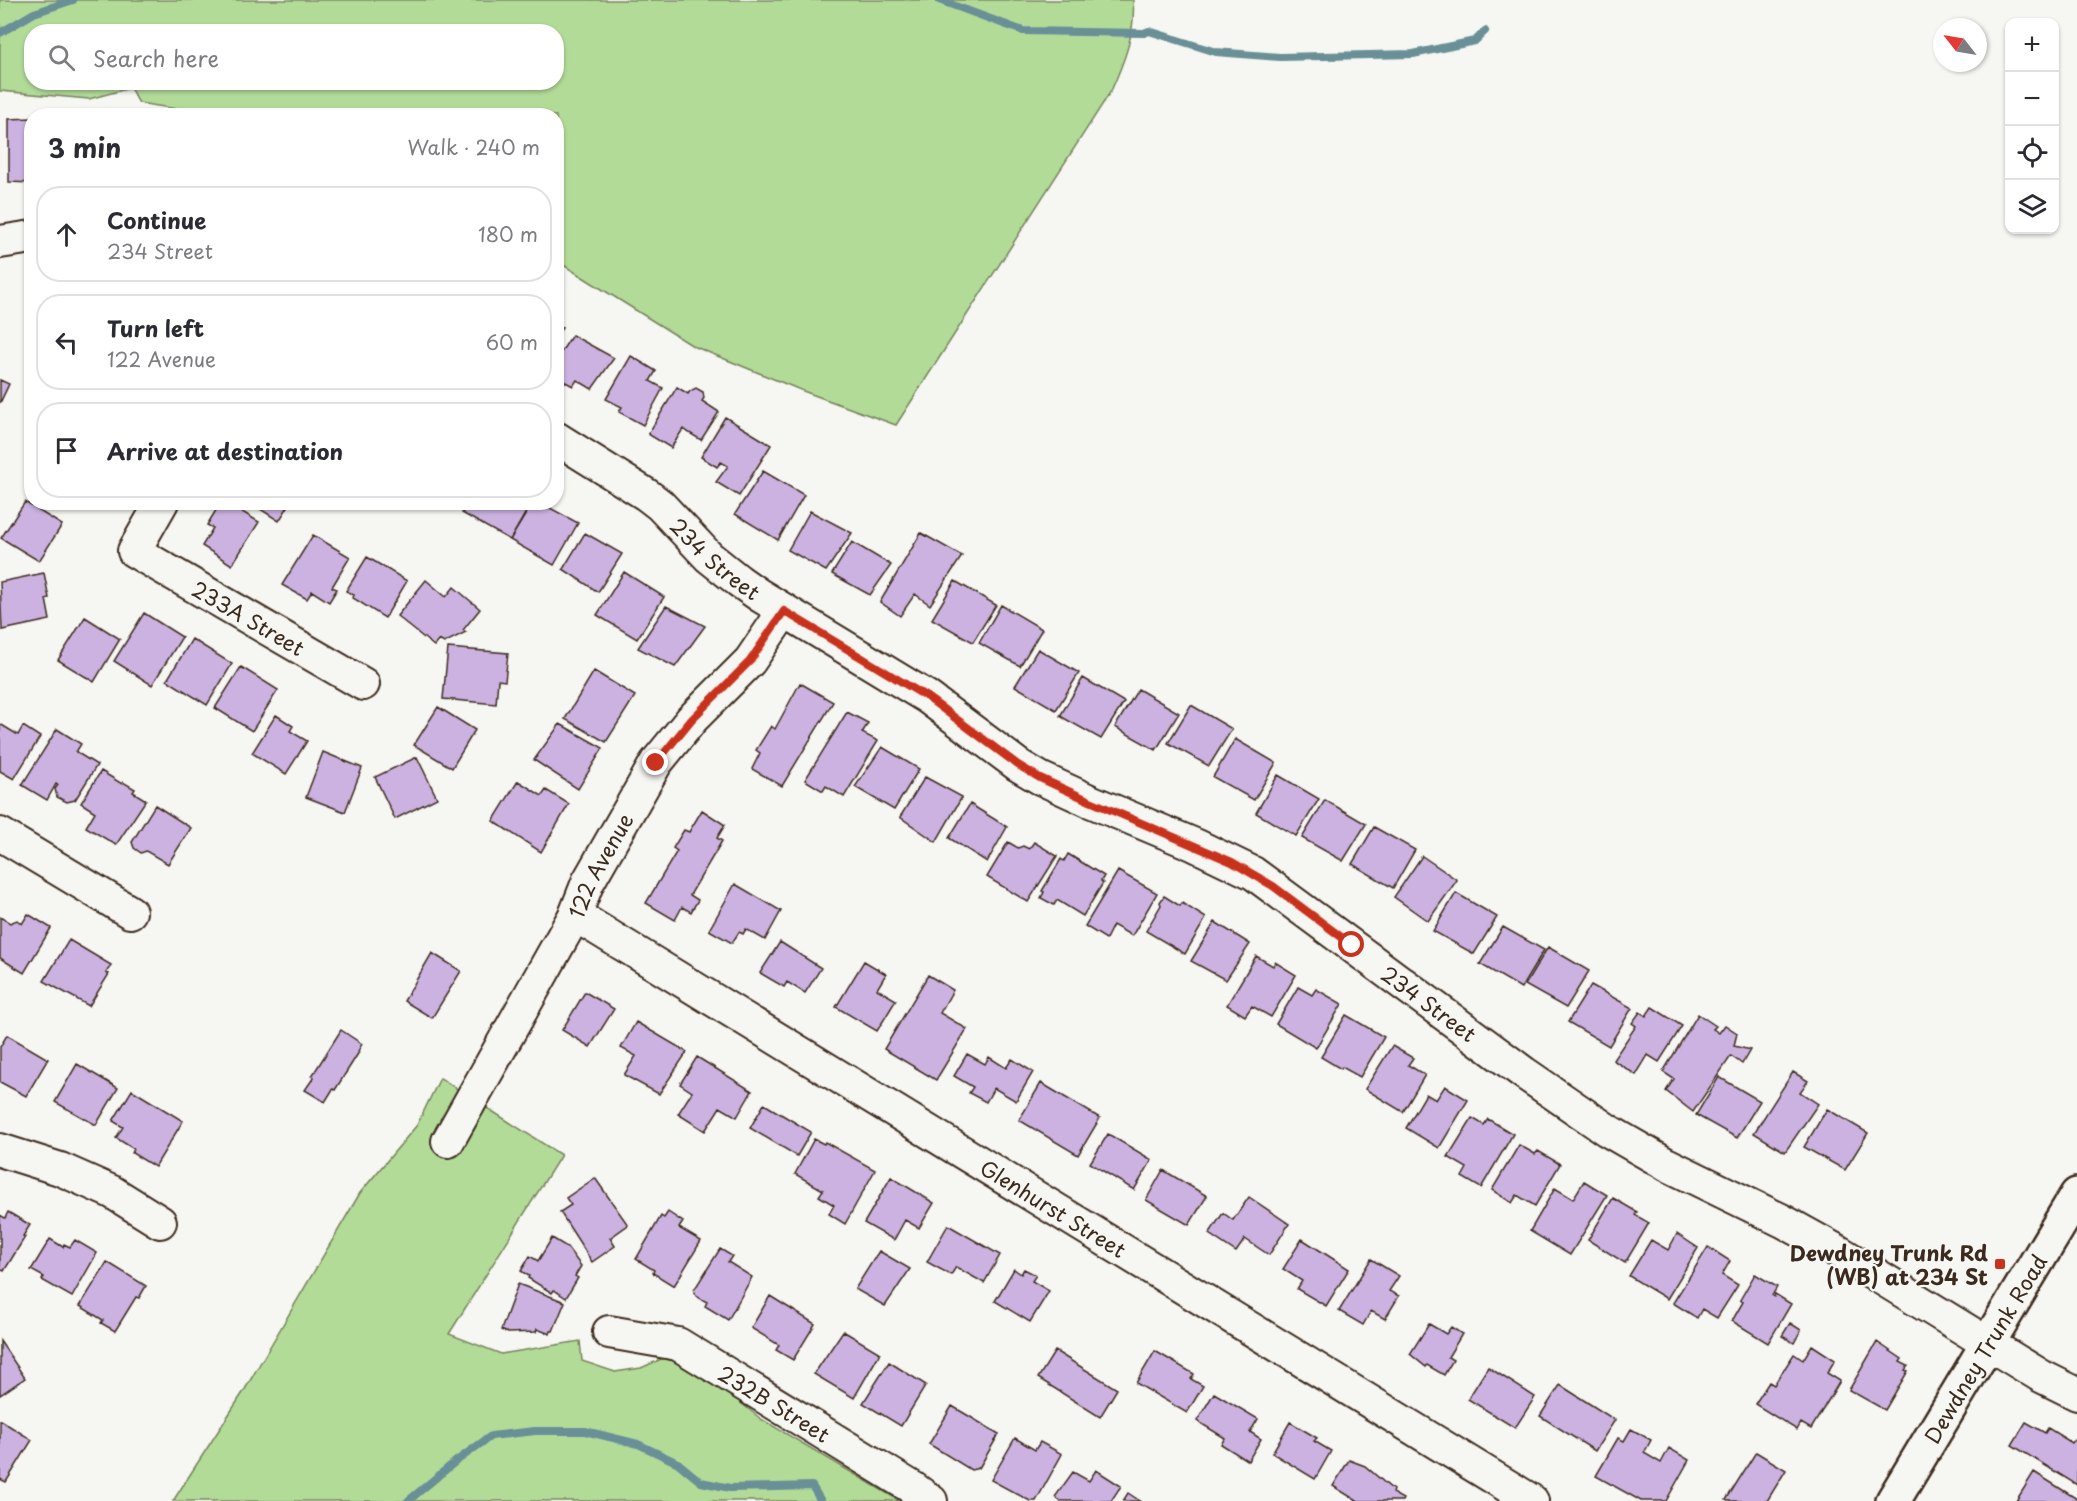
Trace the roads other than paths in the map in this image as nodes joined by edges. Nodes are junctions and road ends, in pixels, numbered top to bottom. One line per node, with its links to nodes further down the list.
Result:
1 (24, 238): 2 (street)
2 (0, 242)
3 (564, 443): 5 (street, 234 Street)
4 (157, 510): 6 (street, 233A Street)
5 (784, 611): 9 (street, 122 Avenue); 15 (street, 234 Street)
6 (363, 684)
7 (0, 834): 8 (street)
8 (130, 912)
9 (575, 915): 10 (street, 122 Avenue); 18 (street, Glenhurst Street)
10 (448, 1141)
11 (0, 1150): 13 (street)
12 (2077, 1195): 15 (main road, Dewdney Trunk Road)
13 (160, 1222)
14 (609, 1332): 17 (street, 232B Street)
15 (1988, 1341): 16 (street, 234 Street); 19 (main road, Dewdney Trunk Road)
16 (2077, 1394)
17 (931, 1501)
18 (1532, 1501)
19 (1893, 1501)

